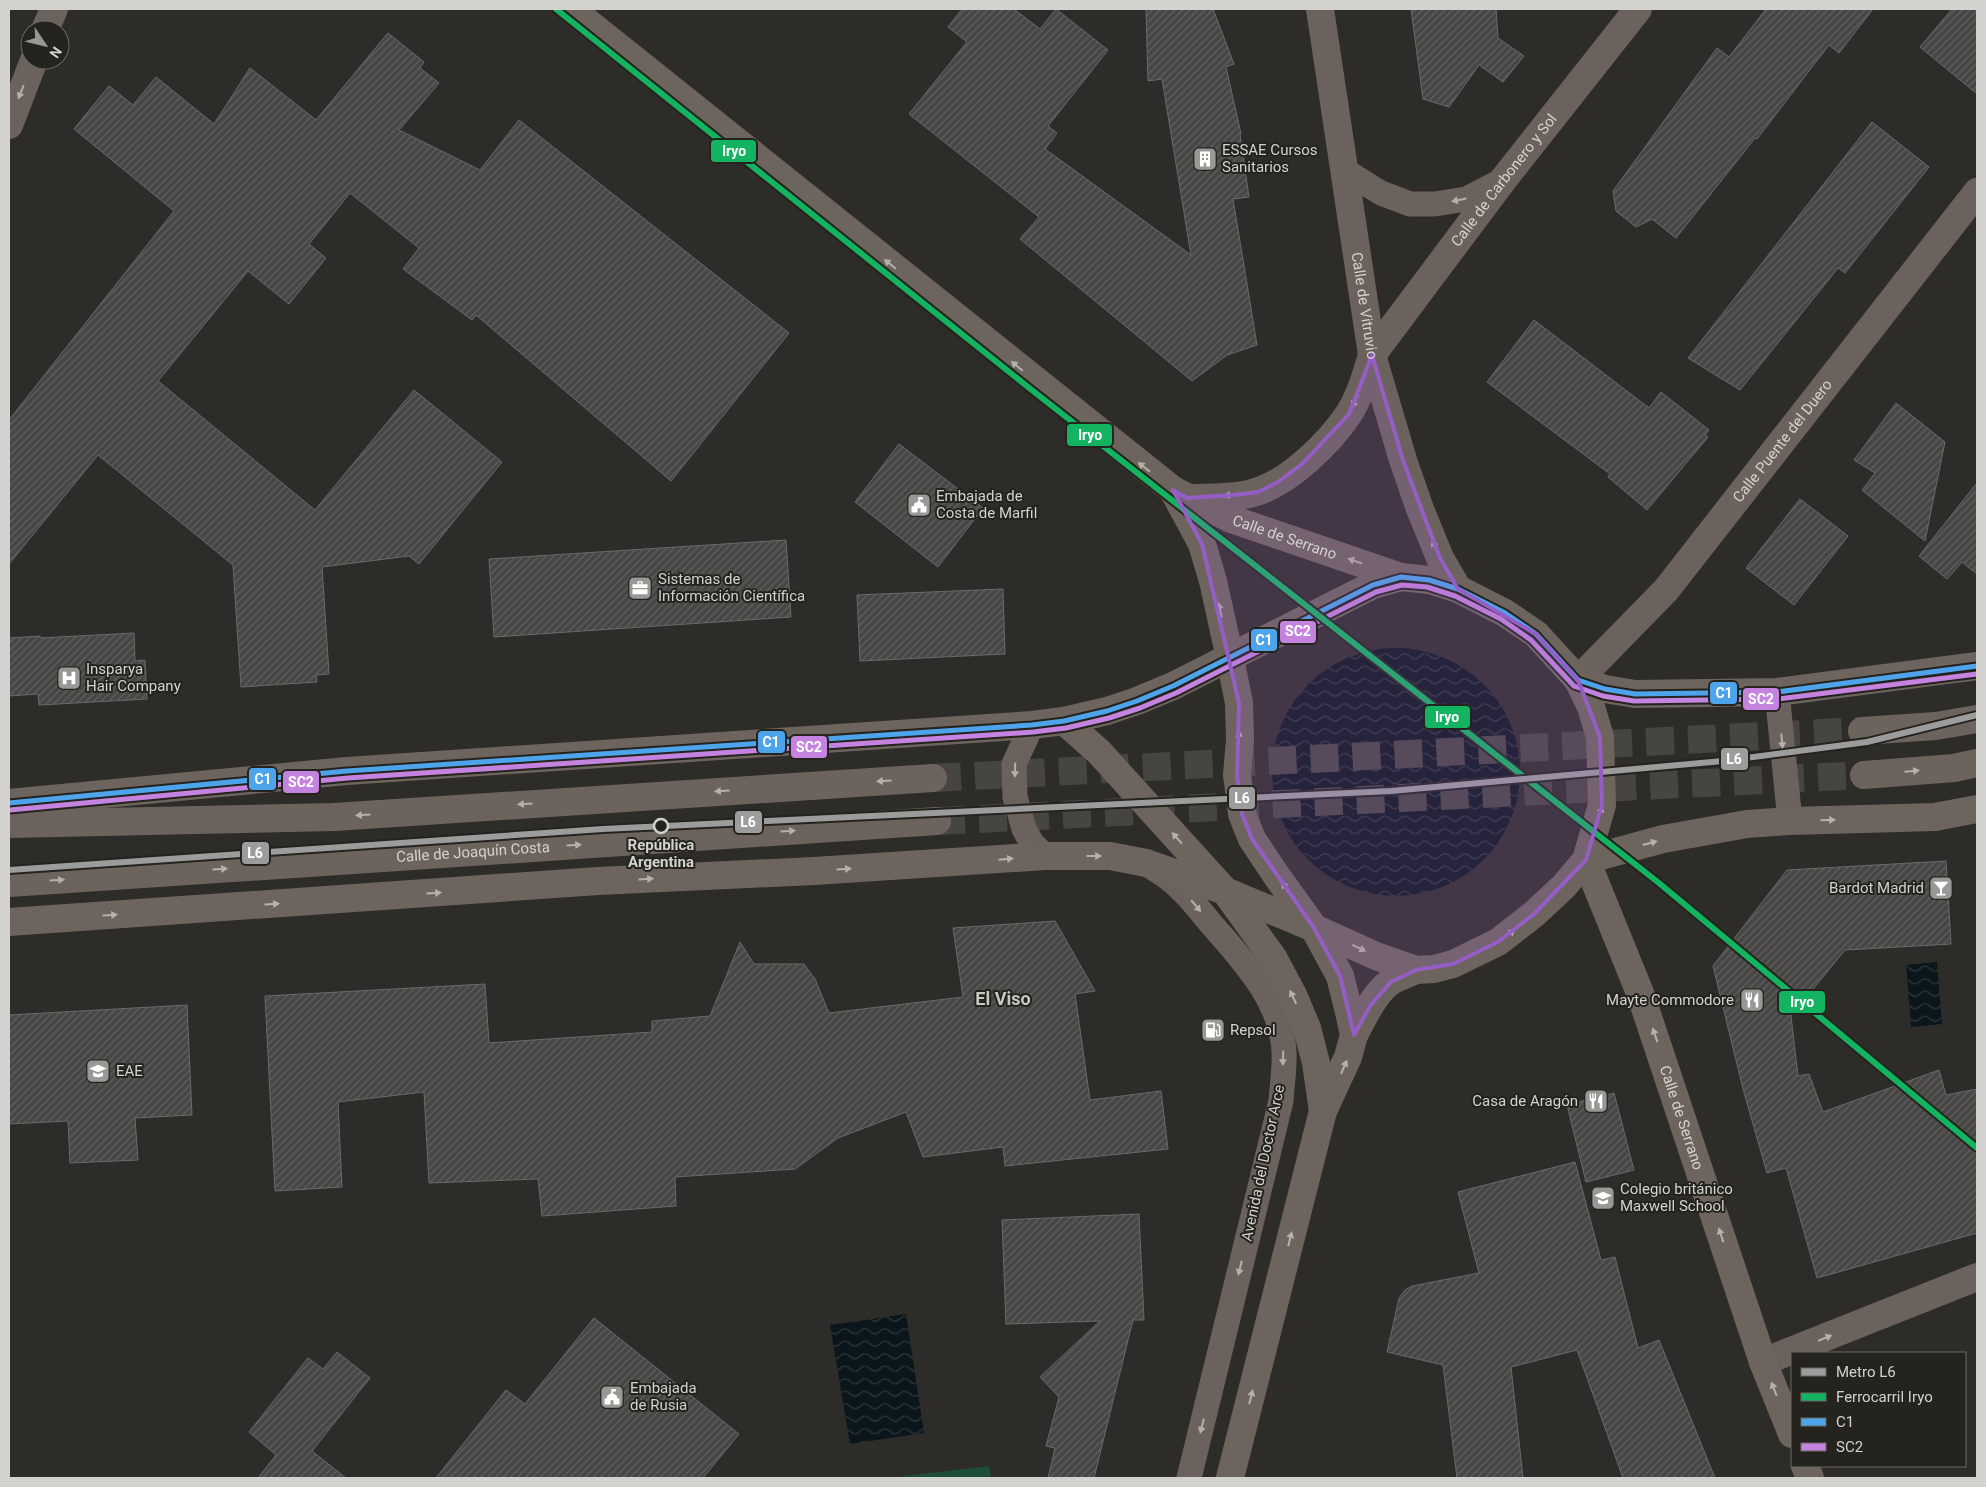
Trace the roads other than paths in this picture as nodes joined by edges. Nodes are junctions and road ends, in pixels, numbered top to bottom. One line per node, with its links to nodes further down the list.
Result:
1 (571, 9): 10 (street, Calle de Serrano, one-way to 1)
2 (1320, 9): 6 (street, Calle de Vitruvio)
3 (1638, 9): 7 (street, Calle de Carbonero y Sol)
4 (30, 70): 5 (street, one-way to 5)
5 (9, 125)
6 (1344, 170): 7 (lane, one-way to 6); 9 (street, Calle de Vitruvio)
7 (1503, 180): 9 (street, Calle de Carbonero y Sol)
8 (1977, 192): 15 (street, Calle Puente del Duero)
9 (1372, 355): 10 (street, one-way to 10); 12 (street, Calle de Vitruvio, one-way to 9)
10 (1180, 494): 11 (street, Calle de Serrano, one-way to 10); 13 (street, Calle de Serrano, one-way to 10)
11 (1401, 577): 12 (street); 13 (street)
12 (1458, 589): 15 (street)
13 (1230, 658): 18 (street); 35 (street, Calle de Serrano, one-way to 13)
14 (1977, 666): 16 (street)
15 (1578, 680): 16 (street); 30 (street, one-way to 15)
16 (1777, 692): 27 (lane, one-way to 27)
17 (1977, 718): 20 (main road)
18 (1064, 721): 19 (street); 33 (street, one-way to 18)
19 (1032, 725): 24 (street); 29 (lane, one-way to 29)
20 (1862, 731)
21 (1977, 763): 22 (main road, one-way to 21)
22 (1864, 775)
23 (933, 778): 28 (main road, one-way to 28)
24 (9, 802)
25 (1977, 809): 27 (street, one-way to 25)
26 (937, 821): 32 (main road, Calle de Joaquín Costa, one-way to 26)
27 (1790, 821): 30 (street, one-way to 27)
28 (9, 824)
29 (1045, 856): 31 (street, one-way to 31); 34 (street, one-way to 29)
30 (1586, 860): 36 (street, one-way to 30); 40 (street, Calle de Serrano, one-way to 30)
31 (1146, 863): 33 (street); 42 (lane, Avenida del Doctor Arce, one-way to 42)
32 (9, 883)
33 (1225, 891): 35 (street); 38 (street, one-way to 33)
34 (9, 922)
35 (1314, 928): 36 (street, one-way to 36); 37 (street, Calle de Serrano)
36 (1416, 970): 37 (street)
37 (1354, 1035): 38 (street, one-way to 37)
38 (1323, 1111): 43 (street, one-way to 38)
39 (1977, 1277): 40 (street, one-way to 39)
40 (1763, 1362): 41 (street, Calle de Serrano, one-way to 40)
41 (1791, 1432)
42 (1189, 1478)
43 (1230, 1478)

